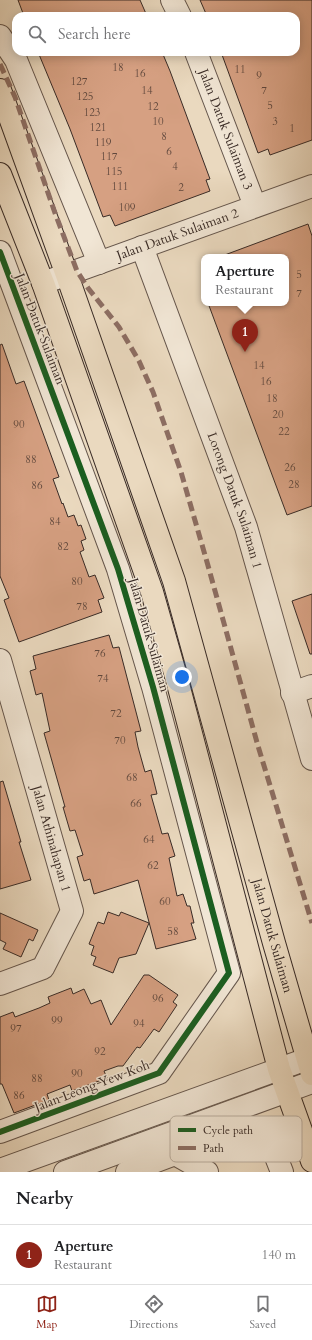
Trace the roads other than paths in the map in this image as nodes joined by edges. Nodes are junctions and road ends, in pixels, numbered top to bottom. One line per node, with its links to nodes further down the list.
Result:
1 (172, 0): 2 (street)
2 (178, 12)
3 (0, 36): 4 (street)
4 (12, 54)
5 (13, 56): 13 (street)
6 (198, 56): 10 (street, Jalan Datuk Sulaiman 3)
7 (0, 90): 14 (main road, Jalan Datuk Sulaiman)
8 (0, 174): 15 (main road, Jalan Datuk Sulaiman)
9 (312, 186): 10 (street, Jalan Datuk Sulaiman 2)
10 (255, 206): 11 (street, Jalan Datuk Sulaiman 2)
11 (142, 248): 13 (street, Jalan Datuk Sulaiman 2); 19 (street, Lorong Datuk Sulaiman 1)
12 (0, 252): 18 (street, Jalan Datuk Sulaiman)
13 (99, 263): 14 (street, Jalan Datuk Sulaiman 2)
14 (67, 275): 15 (street, Jalan Datuk Sulaiman 2); 23 (main road, Jalan Datuk Sulaiman)
15 (43, 284): 17 (main road, Jalan Datuk Sulaiman)
16 (0, 660): 21 (street, Jalan Athinahapan 1)
17 (177, 680): 18 (street, Jalan Datuk Sulaiman); 24 (main road, Jalan Datuk Sulaiman)
18 (153, 687): 22 (street, Jalan Datuk Sulaiman)
19 (302, 690): 20 (street, Lorong Datuk Sulaiman 1)
20 (312, 759)
21 (0, 984)
22 (193, 1024): 29 (street, Jalan Leong Yew Koh)
23 (310, 1067): 24 (street)
24 (278, 1069): 26 (main road, Jalan Datuk Sulaiman); 36 (street)
25 (312, 1082): 26 (street)
26 (286, 1092): 27 (street); 28 (main road, Jalan Datuk Sulaiman)
27 (220, 1116)
28 (295, 1116)
29 (0, 1132)
30 (170, 1134): 37 (street)
31 (302, 1134): 33 (main road, Jalan Datuk Sulaiman)
32 (170, 1156): 38 (street)
33 (312, 1161)
34 (189, 1162): 39 (street)
35 (278, 1162): 40 (street)
36 (0, 1170)
37 (65, 1172)
38 (127, 1172)
39 (207, 1172)
40 (282, 1172)

